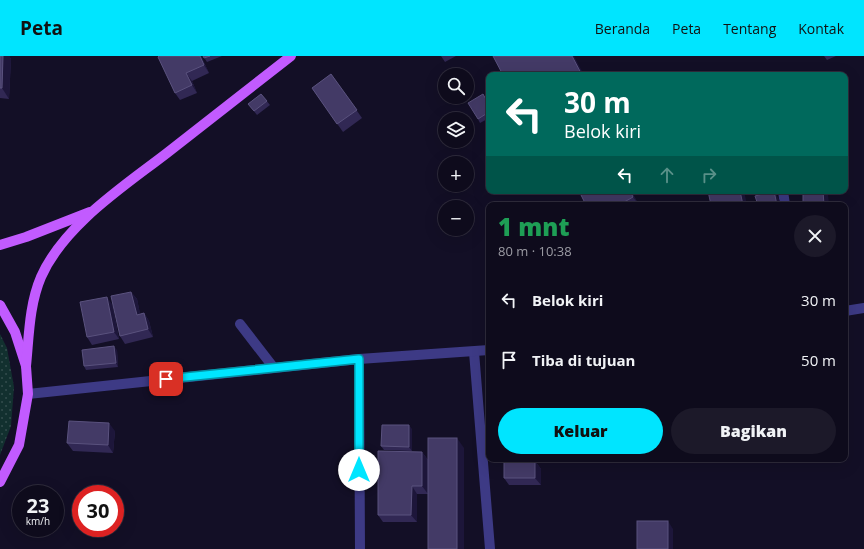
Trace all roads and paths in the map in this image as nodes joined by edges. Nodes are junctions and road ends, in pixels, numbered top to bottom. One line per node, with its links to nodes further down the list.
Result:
1 (291, 56): 2 (main road)
2 (94, 210): 3 (main road); 11 (main road)
3 (0, 245)
4 (0, 305): 11 (main road)
5 (864, 308): 6 (street)
6 (848, 310)
7 (240, 324): 12 (street)
8 (486, 350): 9 (street)
9 (474, 352): 10 (street); 16 (street)
10 (359, 359): 12 (street); 15 (street)
11 (26, 366): 13 (main road)
12 (274, 368): 13 (street)
13 (28, 394): 14 (main road)
14 (0, 482)
15 (360, 549)
16 (490, 549)

